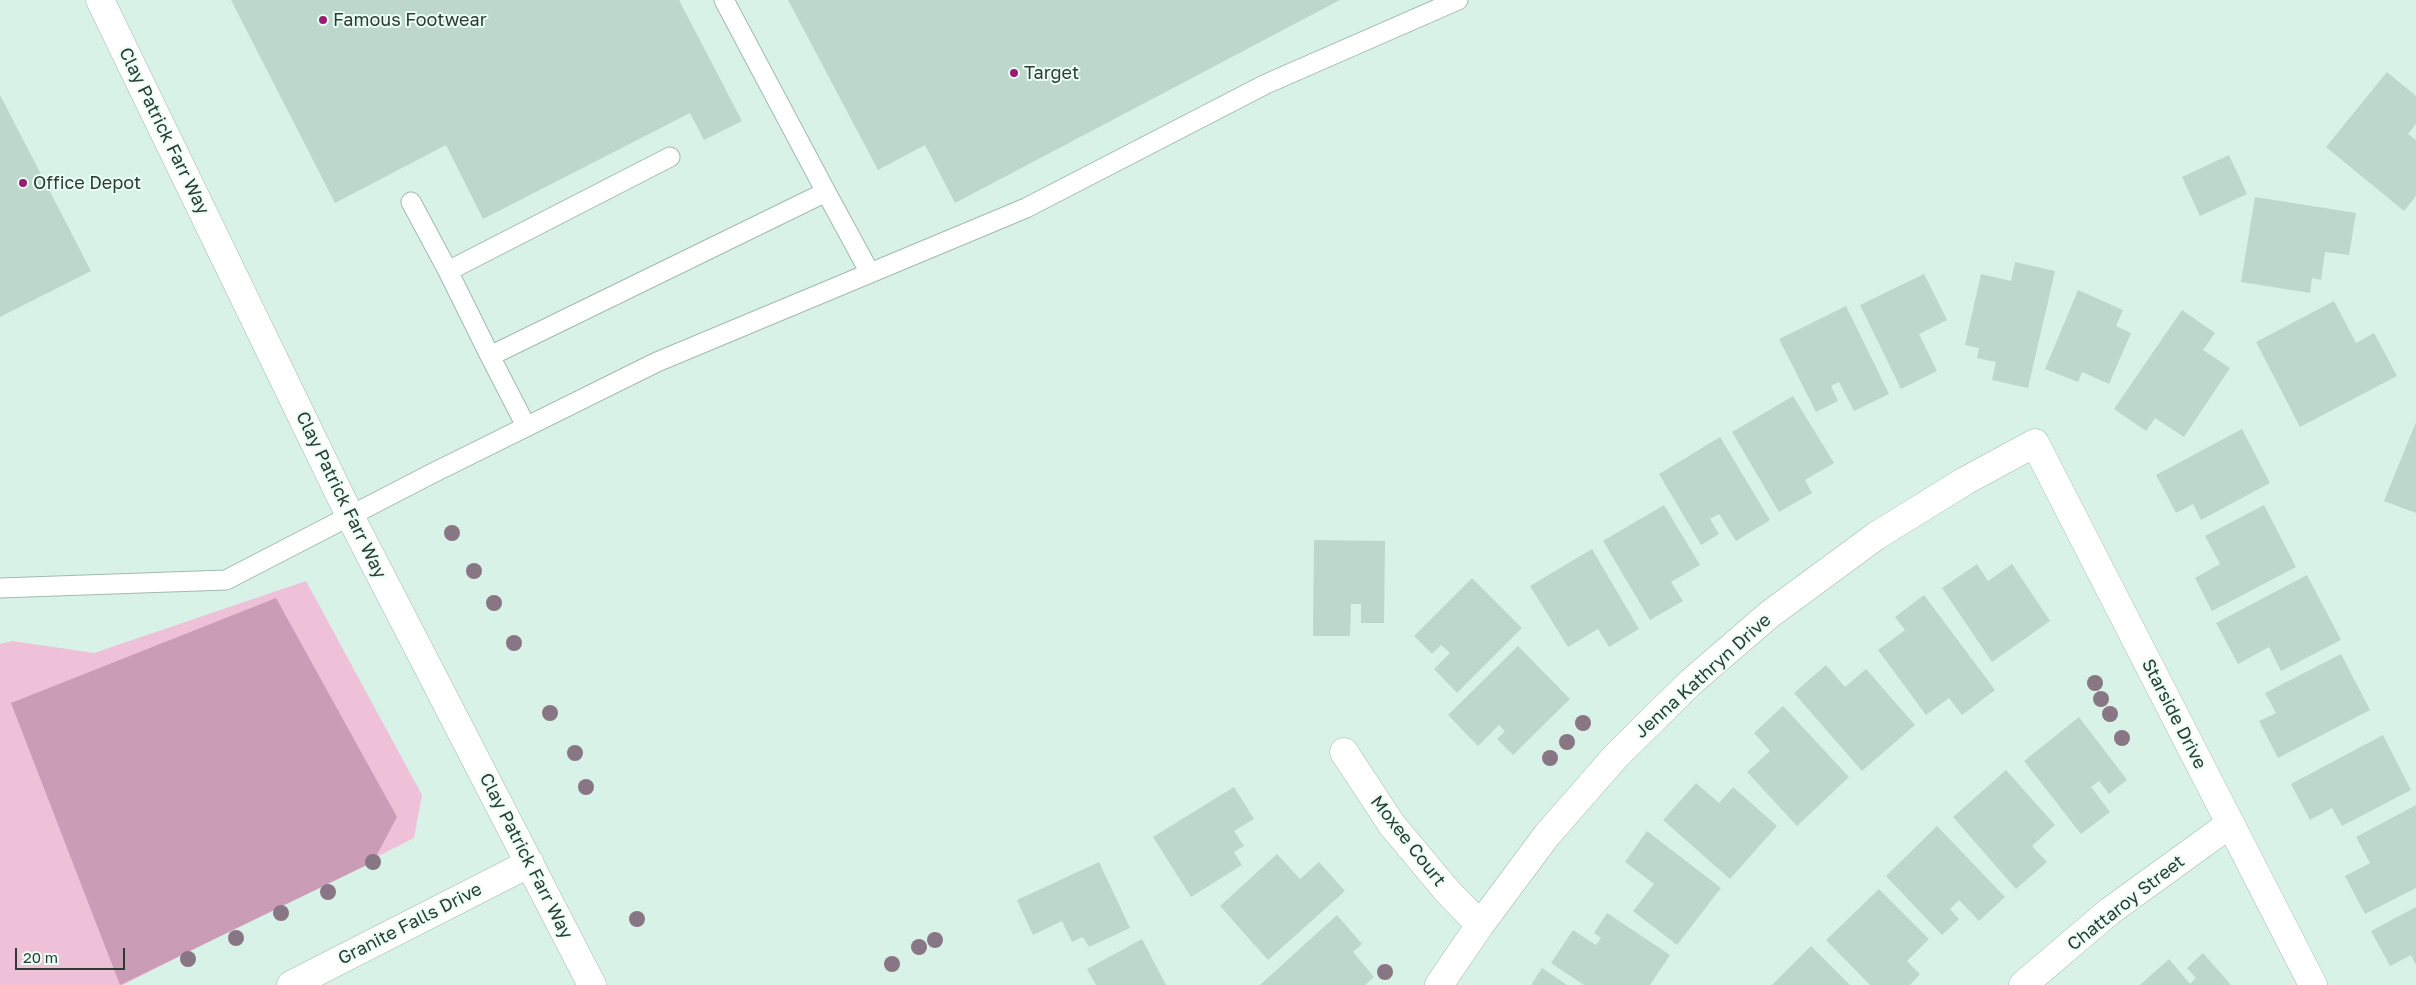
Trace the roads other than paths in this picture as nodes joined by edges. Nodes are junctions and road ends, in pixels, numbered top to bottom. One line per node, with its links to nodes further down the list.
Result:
1 (100, 0): 12 (street, Clay Patrick Farr Way)
2 (724, 0): 5 (lane)
3 (1458, 0): 8 (lane)
4 (670, 157): 7 (lane)
5 (826, 192): 8 (lane); 9 (lane)
6 (411, 202): 7 (lane)
7 (448, 271): 9 (lane)
8 (870, 273): 10 (lane)
9 (490, 356): 10 (lane)
10 (526, 426): 12 (lane)
11 (2034, 443): 15 (street, Starside Drive); 17 (street, Jenna Kathryn Drive)
12 (350, 516): 13 (lane); 16 (street, Clay Patrick Farr Way)
13 (0, 588)
14 (1344, 752): 17 (street, Moxee Court)
15 (2230, 824): 21 (street, Chattaroy Street); 22 (street, Starside Drive)
16 (530, 863): 18 (street, Granite Falls Drive); 19 (street, Clay Patrick Farr Way)
17 (1480, 925): 20 (street, Jenna Kathryn Drive)
18 (291, 985)
19 (592, 985)
20 (1439, 985)
21 (2023, 985)
22 (2313, 985)

